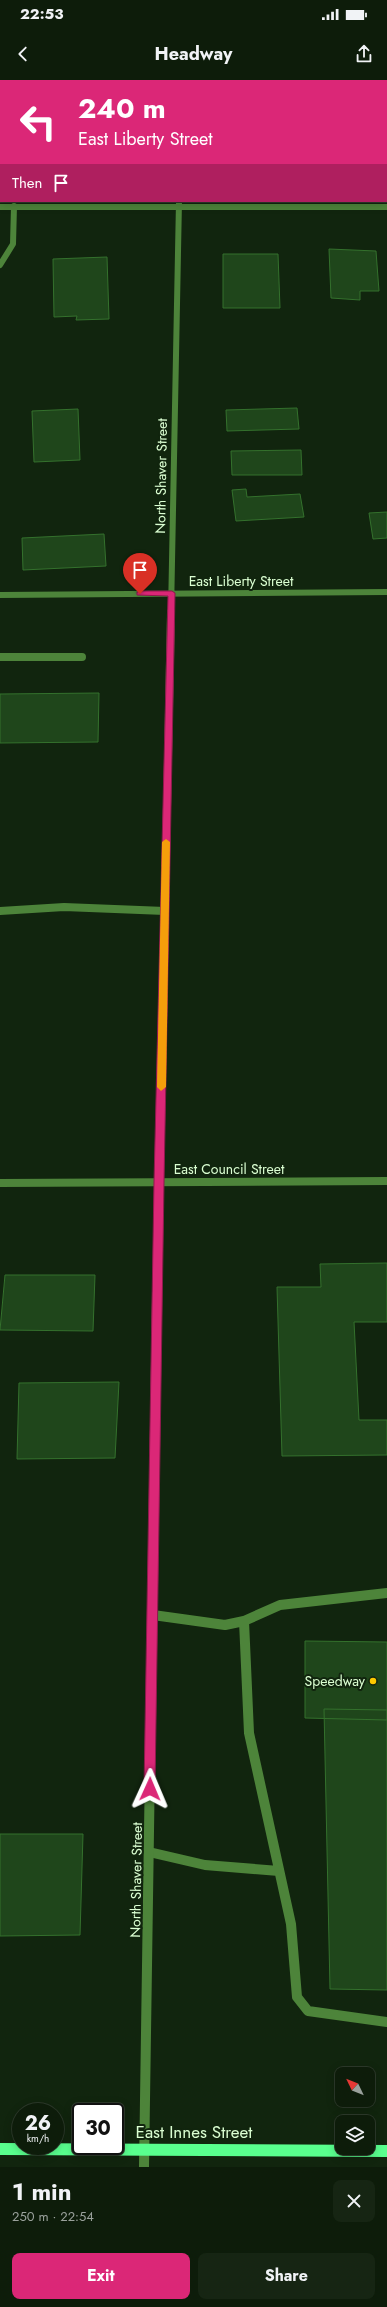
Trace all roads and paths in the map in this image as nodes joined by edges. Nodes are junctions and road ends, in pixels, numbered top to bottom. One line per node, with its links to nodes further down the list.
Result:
1 (180, 204): 2 (street); 4 (street); 7 (street, North Shaver Street)
2 (14, 206): 3 (street); 5 (street)
3 (0, 207)
4 (387, 207)
5 (0, 265)
6 (387, 592): 7 (street, East Liberty Street)
7 (172, 593): 8 (street, East Liberty Street); 12 (street, North Shaver Street)
8 (0, 595)
9 (0, 657): 10 (street)
10 (82, 657)
11 (0, 911): 12 (street)
12 (165, 911): 14 (street, North Shaver Street)
13 (387, 1181): 14 (street, East Council Street)
14 (159, 1182): 15 (street, East Council Street); 17 (street, North Shaver Street)
15 (0, 1183)
16 (387, 1593): 18 (street)
17 (153, 1615): 18 (street); 19 (street, North Shaver Street)
18 (244, 1621): 20 (street)
19 (149, 1852): 20 (street); 23 (street, North Shaver Street)
20 (279, 1871): 21 (street)
21 (387, 2022)
22 (0, 2149): 23 (main road, East Innes Street)
23 (144, 2150): 24 (main road, East Innes Street); 25 (street, North Shaver Street)
24 (387, 2151)
25 (144, 2167)

